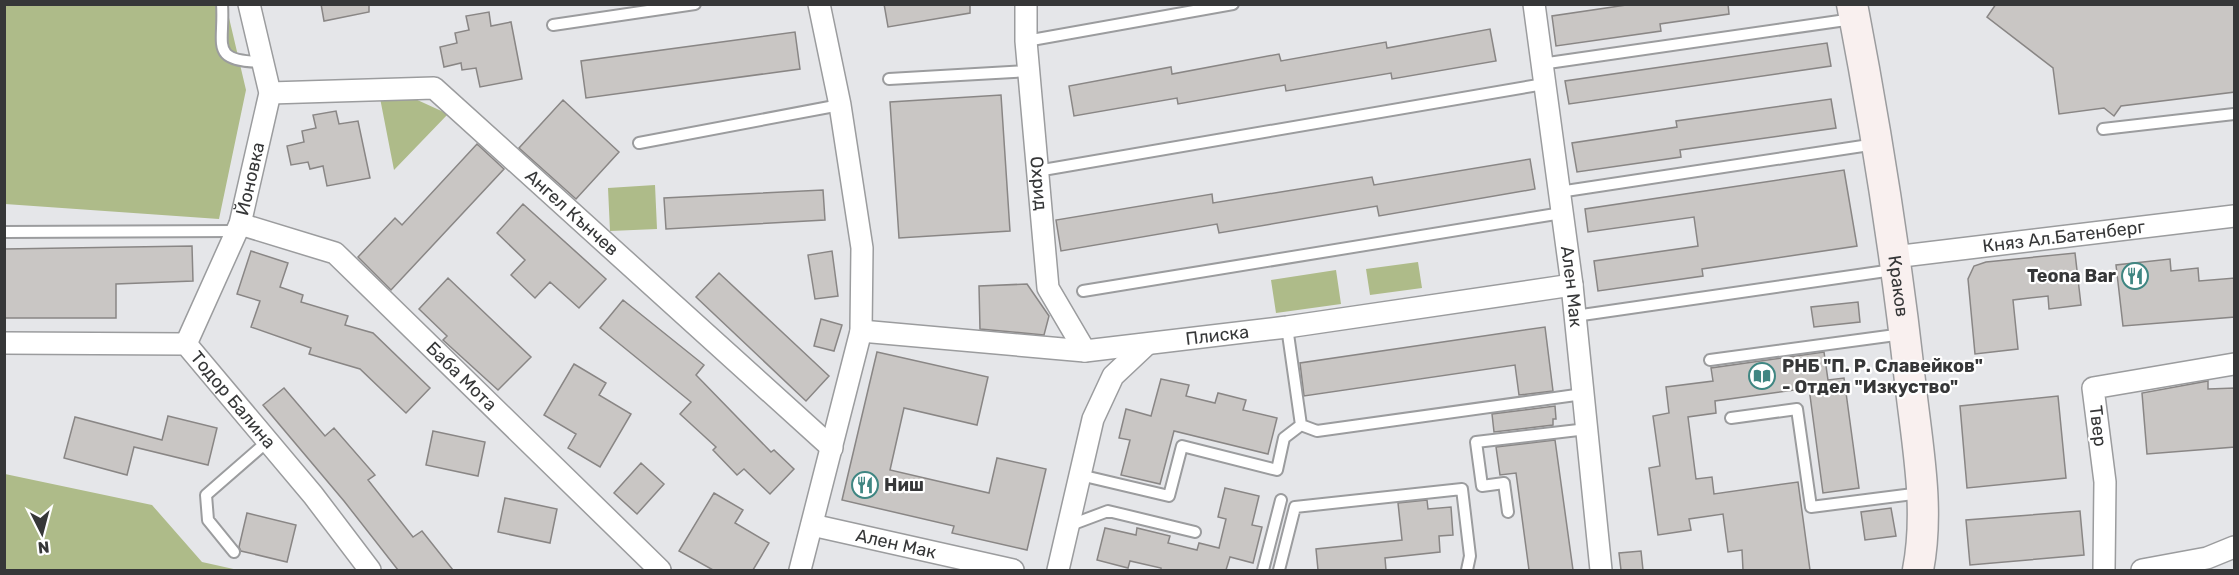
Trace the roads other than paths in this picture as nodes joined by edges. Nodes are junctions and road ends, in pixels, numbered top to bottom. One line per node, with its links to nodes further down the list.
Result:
1 (222, 4): 11 (lane)
2 (249, 4): 11 (street, Йоновка)
3 (695, 4): 9 (lane)
4 (819, 4): 16 (street)
5 (1026, 4): 10 (street, Охрид)
6 (1233, 4): 10 (lane)
7 (1534, 4): 13 (street, Ален Мак)
8 (1853, 12): 13 (lane); 20 (main road, Краков)
9 (553, 26)
10 (1026, 41): 12 (street, Охрид)
11 (262, 62): 15 (street, Йоновка)
12 (1029, 71): 14 (lane); 21 (street, Охрид)
13 (1543, 74): 21 (lane); 22 (street, Ален Мак)
14 (889, 79)
15 (270, 93): 25 (street, Йоновка); 45 (street, Ангел Кънчев)
16 (840, 105): 19 (lane); 32 (street)
17 (2235, 114): 18 (lane)
18 (2103, 129)
19 (639, 143)
20 (1878, 143): 22 (lane); 27 (main road, Краков)
21 (1037, 171): 37 (street, Охрид)
22 (1559, 192): 23 (street, Ален Мак)
23 (1562, 213): 28 (street, Ален Мак); 29 (lane)
24 (2235, 216): 27 (street, Княз Ал.Батенберг)
25 (238, 227): 26 (lane); 35 (street, Йоновка); 56 (street, Баба Мота)
26 (4, 232)
27 (1895, 263): 30 (lane); 33 (main road, Краков)
28 (1572, 285): 30 (street, Ален Мак); 31 (street, Плиска)
29 (1083, 291)
30 (1575, 316): 40 (street, Ален Мак)
31 (1287, 327): 36 (street, Плиска); 42 (lane)
32 (861, 331): 37 (street, Плиска); 45 (street)
33 (1905, 334): 38 (lane); 47 (main road, Краков)
34 (4, 343): 35 (street, Тодор Балина)
35 (186, 344): 44 (street, Тодор Балина)
36 (1146, 345): 37 (street, Плиска); 46 (street)
37 (1084, 351)
38 (1710, 360)
39 (2235, 364): 65 (street, Твер)
40 (1583, 394): 42 (lane); 43 (street, Ален Мак)
41 (1731, 418): 47 (lane)
42 (1300, 425): 46 (lane)
43 (1587, 429): 49 (lane); 63 (street, Ален Мак)
44 (268, 441): 54 (lane); 55 (street, Тодор Балина)
45 (832, 448): 50 (street)
46 (1080, 475): 51 (street)
47 (1923, 492): 64 (main road, Краков)
48 (1281, 500): 60 (lane)
49 (1508, 512)
50 (812, 525): 57 (street); 58 (street, Ален Мак)
51 (1068, 526): 52 (lane); 59 (street)
52 (1195, 532)
53 (2235, 547): 66 (street)
54 (234, 552)
55 (370, 570)
56 (660, 570)
57 (800, 570)
58 (1013, 570)
59 (1058, 570)
60 (1263, 570)
61 (1279, 570): 62 (lane)
62 (1467, 570)
63 (1601, 570)
64 (1918, 570)
65 (2104, 570)
66 (2142, 570)

